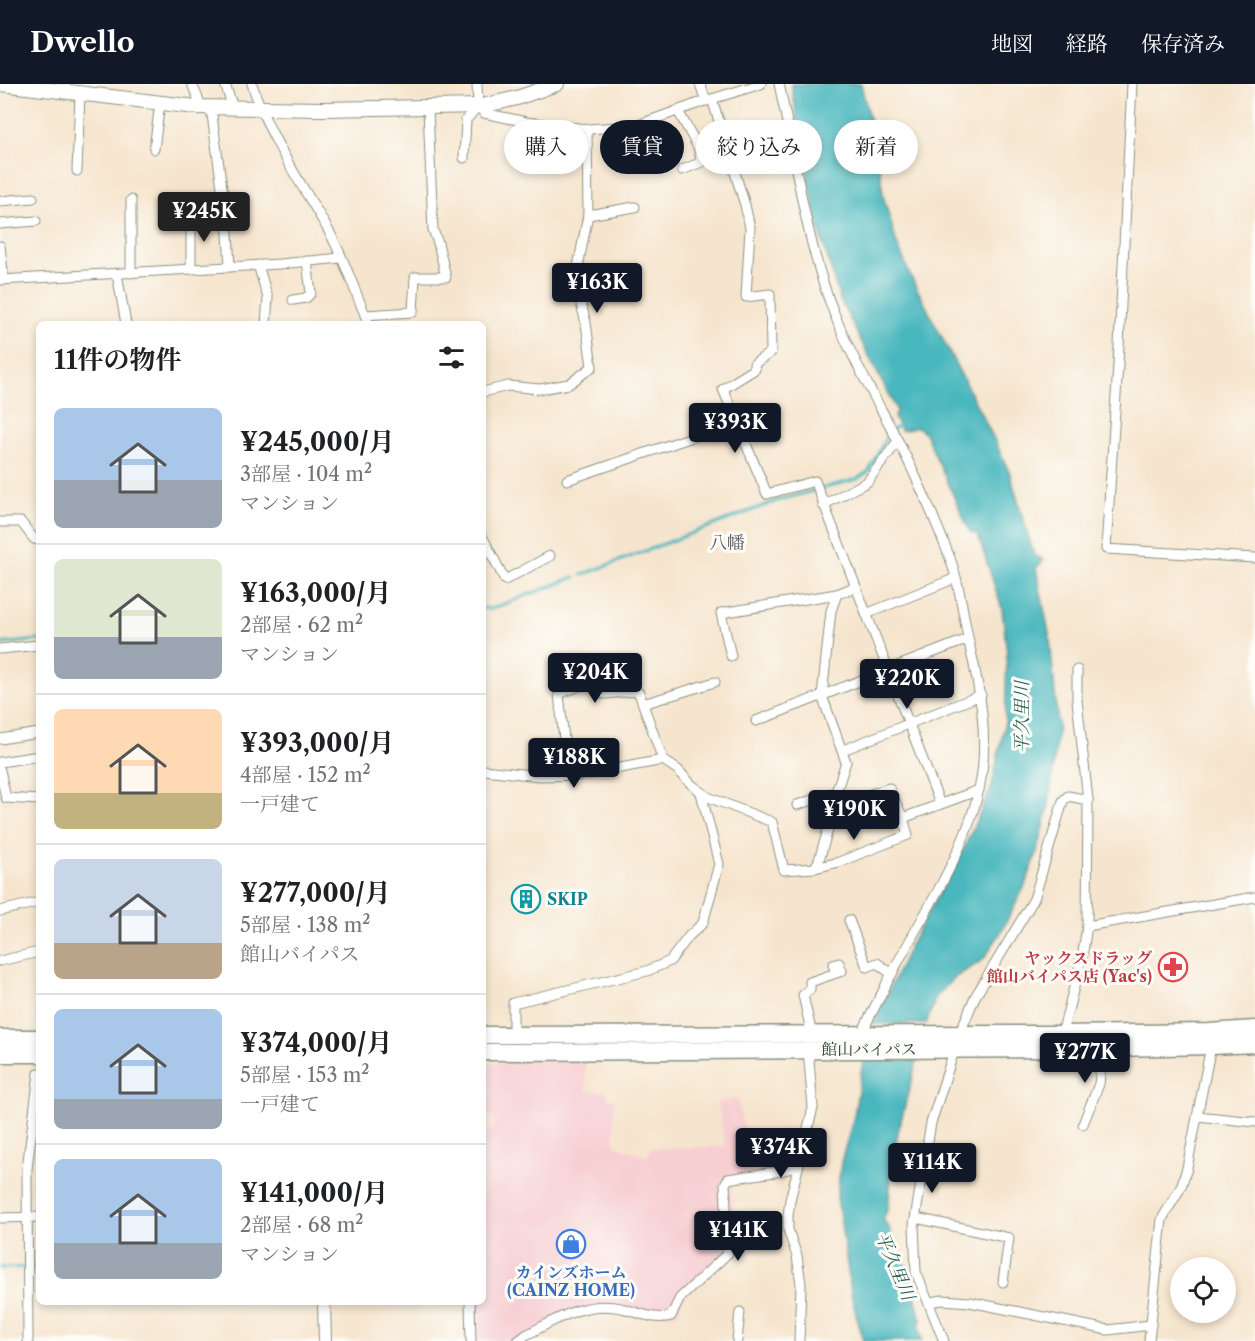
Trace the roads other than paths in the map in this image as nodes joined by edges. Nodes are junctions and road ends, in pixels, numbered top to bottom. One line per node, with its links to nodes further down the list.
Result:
1 (1, 84): 12 (main road)
2 (192, 84): 16 (street)
3 (225, 84): 17 (street)
4 (252, 84): 18 (street)
5 (477, 84): 15 (street)
6 (557, 84): 11 (main road)
7 (700, 84): 13 (street)
8 (761, 84): 13 (street)
9 (779, 84): 55 (street)
10 (1132, 84): 62 (street)
11 (533, 89): 15 (main road)
12 (81, 94): 14 (main road); 28 (street)
13 (709, 100): 20 (street); 54 (street)
14 (160, 103): 16 (main road); 25 (street)
15 (478, 106): 19 (main road); 21 (street); 26 (street)
16 (206, 108): 17 (main road); 42 (street)
17 (233, 108): 18 (main road)
18 (259, 108): 19 (main road); 39 (street)
19 (428, 108): 48 (street)
20 (678, 111): 22 (street); 24 (street)
21 (517, 120)
22 (683, 120)
23 (684, 122): 27 (street)
24 (588, 129)
25 (154, 149)
26 (464, 158)
27 (684, 169)
28 (77, 171)
29 (588, 174): 34 (street)
30 (33, 198): 32 (street)
31 (131, 200): 44 (street)
32 (0, 201)
33 (635, 207): 34 (street)
34 (588, 214): 53 (street)
35 (191, 217): 43 (street)
36 (36, 222): 37 (street)
37 (0, 224)
38 (0, 246): 46 (street)
39 (341, 258): 40 (street); 49 (street)
40 (308, 261): 41 (street); 47 (street)
41 (258, 265): 42 (street); 51 (street)
42 (230, 267): 43 (street)
43 (190, 269): 44 (street)
44 (131, 273): 45 (street)
45 (117, 274): 46 (street); 50 (street)
46 (2, 280)
47 (293, 300)
48 (392, 314): 49 (street); 52 (street)
49 (367, 319)
50 (125, 321)
51 (266, 321)
52 (394, 321)
53 (486, 391)
54 (736, 422): 56 (street); 57 (street)
55 (897, 439): 57 (street); 63 (street)
56 (567, 480)
57 (823, 505): 64 (street)
58 (0, 522): 59 (street)
59 (36, 539)
60 (486, 544): 61 (street)
61 (550, 556)
62 (1255, 558)
63 (956, 578): 66 (street); 67 (street)
64 (855, 587): 65 (street); 66 (street)
65 (837, 594): 70 (street); 75 (street)
66 (866, 614): 71 (street)
67 (968, 639): 71 (street); 74 (street)
68 (36, 645): 69 (street)
69 (0, 649)
70 (730, 656)
71 (888, 670): 75 (street); 78 (street)
72 (1077, 670): 92 (street)
73 (715, 682): 76 (street)
74 (981, 695): 78 (street); 88 (street)
75 (822, 696): 77 (street); 81 (street)
76 (643, 704): 83 (street); 87 (street)
77 (756, 721)
78 (909, 724): 81 (street); 93 (street)
79 (36, 733): 80 (street)
80 (0, 739)
81 (843, 750): 89 (street)
82 (36, 756): 84 (street)
83 (663, 760): 87 (street); 90 (street)
84 (0, 762)
85 (0, 770): 91 (street)
86 (486, 770): 87 (street)
87 (568, 775)
88 (979, 789): 93 (street); 106 (street)
89 (836, 792): 94 (street); 95 (street)
90 (701, 793): 97 (street); 110 (street)
91 (36, 800)
92 (1088, 801): 102 (street); 115 (street)
93 (940, 804): 96 (street)
94 (796, 805)
95 (835, 806): 96 (street); 97 (street)
96 (903, 818): 97 (street)
97 (814, 868)
98 (1255, 897): 102 (street)
99 (36, 903): 100 (street)
100 (0, 911)
101 (849, 920): 106 (street)
102 (1087, 926): 108 (street)
103 (36, 953): 104 (street)
104 (0, 961)
105 (836, 973): 113 (street)
106 (892, 974): 114 (street)
107 (1255, 1029): 108 (highway, 館山バイパス)
108 (1062, 1034): 115 (highway, 館山バイパス)
109 (486, 1035): 110 (highway, 館山バイパス)
110 (513, 1035): 113 (highway, 館山バイパス)
111 (0, 1038): 112 (highway)
112 (36, 1038)
113 (810, 1042): 114 (highway, 館山バイパス); 119 (highway, 館山バイパス); 126 (street)
114 (862, 1042): 115 (highway, 館山バイパス)
115 (955, 1042): 118 (highway, 館山バイパス); 130 (street)
116 (1255, 1044): 117 (highway, 館山バイパス)
117 (1211, 1046): 118 (highway, 館山バイパス); 123 (street)
118 (1103, 1048): 125 (street)
119 (486, 1052)
120 (0, 1054): 121 (highway)
121 (36, 1054)
122 (36, 1097): 129 (street)
123 (1197, 1116): 124 (street); 136 (street)
124 (1255, 1122)
125 (1083, 1124)
126 (798, 1166): 140 (street); 142 (street)
127 (36, 1217): 129 (street)
128 (0, 1218): 129 (street)
129 (27, 1218): 137 (street)
130 (916, 1218): 131 (street); 132 (street)
131 (1003, 1282)
132 (929, 1302): 136 (street); 143 (street)
133 (324, 1305): 138 (street)
134 (470, 1305): 139 (street)
135 (740, 1312): 141 (street)
136 (1152, 1325): 144 (street)
137 (28, 1341)
138 (325, 1341)
139 (471, 1341)
140 (518, 1341)
141 (737, 1341)
142 (799, 1341)
143 (944, 1341)
144 (1149, 1341)

